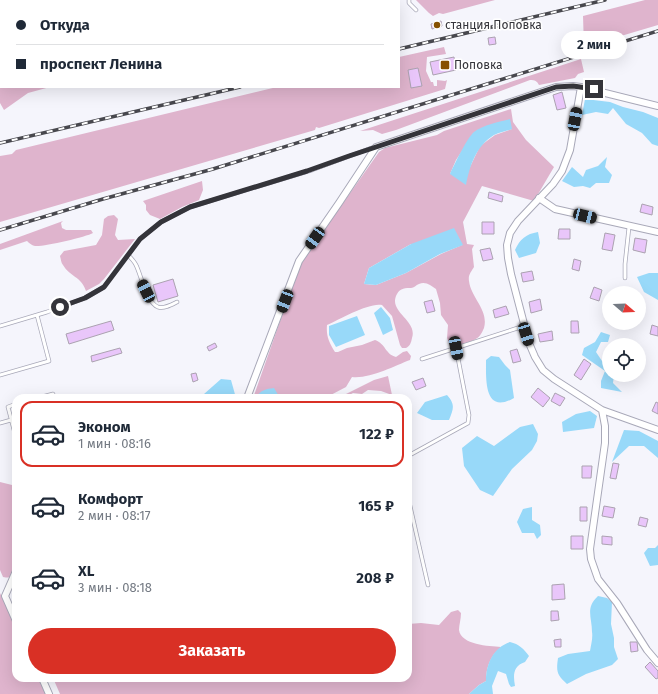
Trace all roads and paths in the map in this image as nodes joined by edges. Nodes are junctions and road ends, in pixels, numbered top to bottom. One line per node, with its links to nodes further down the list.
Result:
1 (409, 0): 2 (lane)
2 (416, 10)
3 (581, 87): 4 (street); 5 (street); 6 (street)
4 (658, 106)
5 (376, 147): 9 (lane); 18 (street)
6 (539, 198): 7 (street); 14 (street)
7 (629, 226): 8 (street); 10 (lane)
8 (658, 232)
9 (128, 255): 11 (lane); 12 (lane)
10 (625, 278)
11 (177, 302)
12 (37, 315): 13 (lane); 17 (lane)
13 (0, 326)
14 (524, 326): 15 (lane); 20 (street)
15 (456, 348): 16 (lane); 25 (lane)
16 (422, 359)
17 (0, 375)
18 (249, 394)
19 (12, 406): 21 (lane)
20 (602, 410): 24 (street); 30 (street)
21 (11, 420): 22 (lane); 23 (lane)
22 (0, 423)
23 (12, 423)
24 (658, 430)
25 (412, 454)
26 (412, 515): 28 (lane)
27 (12, 580): 29 (street)
28 (428, 585)
29 (12, 612)
30 (658, 663)
31 (44, 682): 32 (street)
32 (49, 694)

